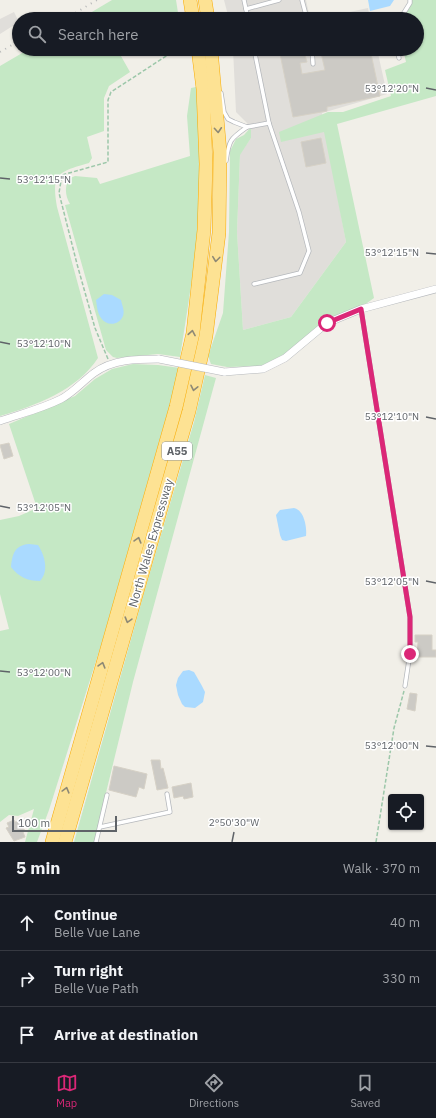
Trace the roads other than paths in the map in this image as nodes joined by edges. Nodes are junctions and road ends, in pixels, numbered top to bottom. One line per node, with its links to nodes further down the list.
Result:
1 (190, 0): 8 (highway)
2 (205, 0): 9 (highway)
3 (244, 0): 7 (lane)
4 (279, 0): 7 (lane)
5 (302, 0): 11 (lane)
6 (410, 0): 12 (lane)
7 (246, 9): 10 (lane)
8 (192, 12)
9 (207, 12)
10 (247, 12)
11 (305, 12)
12 (404, 12)
13 (199, 56): 32 (highway, North Wales Expressway / A55, one-way to 13)
14 (213, 56): 23 (highway, North Wales Expressway / A55, one-way to 23)
15 (214, 56): 19 (lane)
16 (255, 56): 21 (lane)
17 (312, 56): 18 (lane)
18 (313, 64)
19 (218, 73)
20 (220, 88): 22 (lane)
21 (269, 122): 22 (lane); 24 (lane)
22 (247, 127): 23 (lane)
23 (219, 219): 33 (highway, North Wales Expressway / A55, one-way to 33)
24 (254, 284)
25 (436, 289): 26 (street)
26 (361, 309): 27 (street, bridge); 28 (lane)
27 (0, 421)
28 (405, 686)
29 (167, 794): 31 (lane)
30 (107, 795): 31 (lane)
31 (100, 827): 34 (lane)
32 (51, 842)
33 (65, 842)
34 (96, 842)

